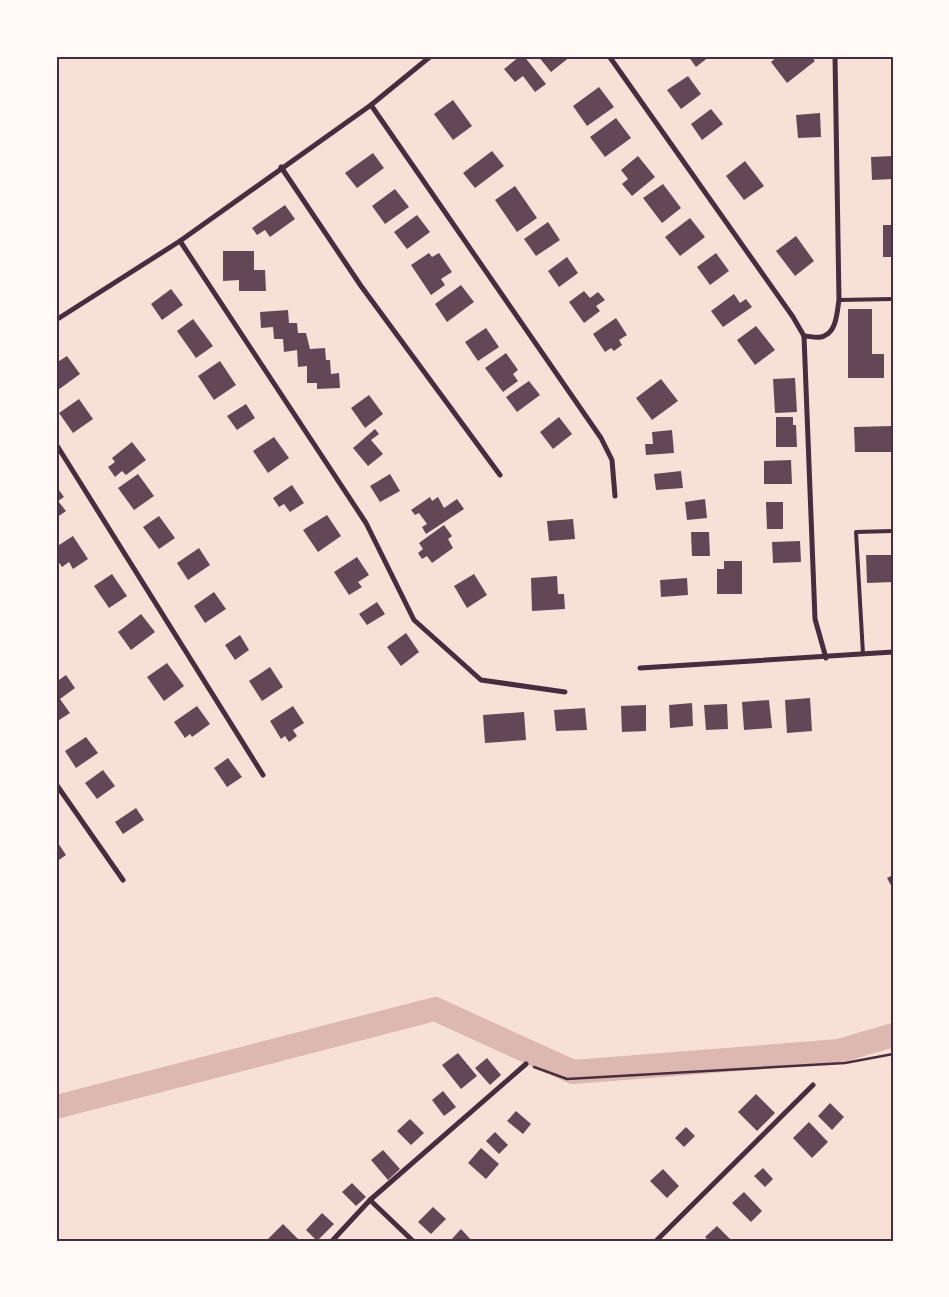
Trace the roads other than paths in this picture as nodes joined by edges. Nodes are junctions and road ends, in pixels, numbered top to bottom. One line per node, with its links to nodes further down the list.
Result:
1 (431, 56): 4 (street)
2 (609, 56): 10 (street)
3 (836, 56): 8 (street)
4 (371, 105): 5 (street); 13 (street)
5 (281, 167): 6 (street); 12 (street)
6 (180, 241): 9 (street); 19 (street)
7 (893, 299): 8 (lane)
8 (838, 300): 10 (street)
9 (56, 320)
10 (804, 336): 17 (street)
11 (56, 444): 20 (street)
12 (500, 475)
13 (616, 496)
14 (893, 531): 16 (lane)
15 (893, 652): 16 (street)
16 (863, 654): 17 (street)
17 (826, 658): 18 (street)
18 (640, 668)
19 (565, 692)
20 (263, 775)
21 (56, 784): 22 (street)
22 (123, 880)
23 (526, 1064): 25 (street)
24 (813, 1085): 28 (street)
25 (370, 1200): 26 (street); 27 (street)
26 (332, 1241)
27 (412, 1241)
28 (656, 1241)

